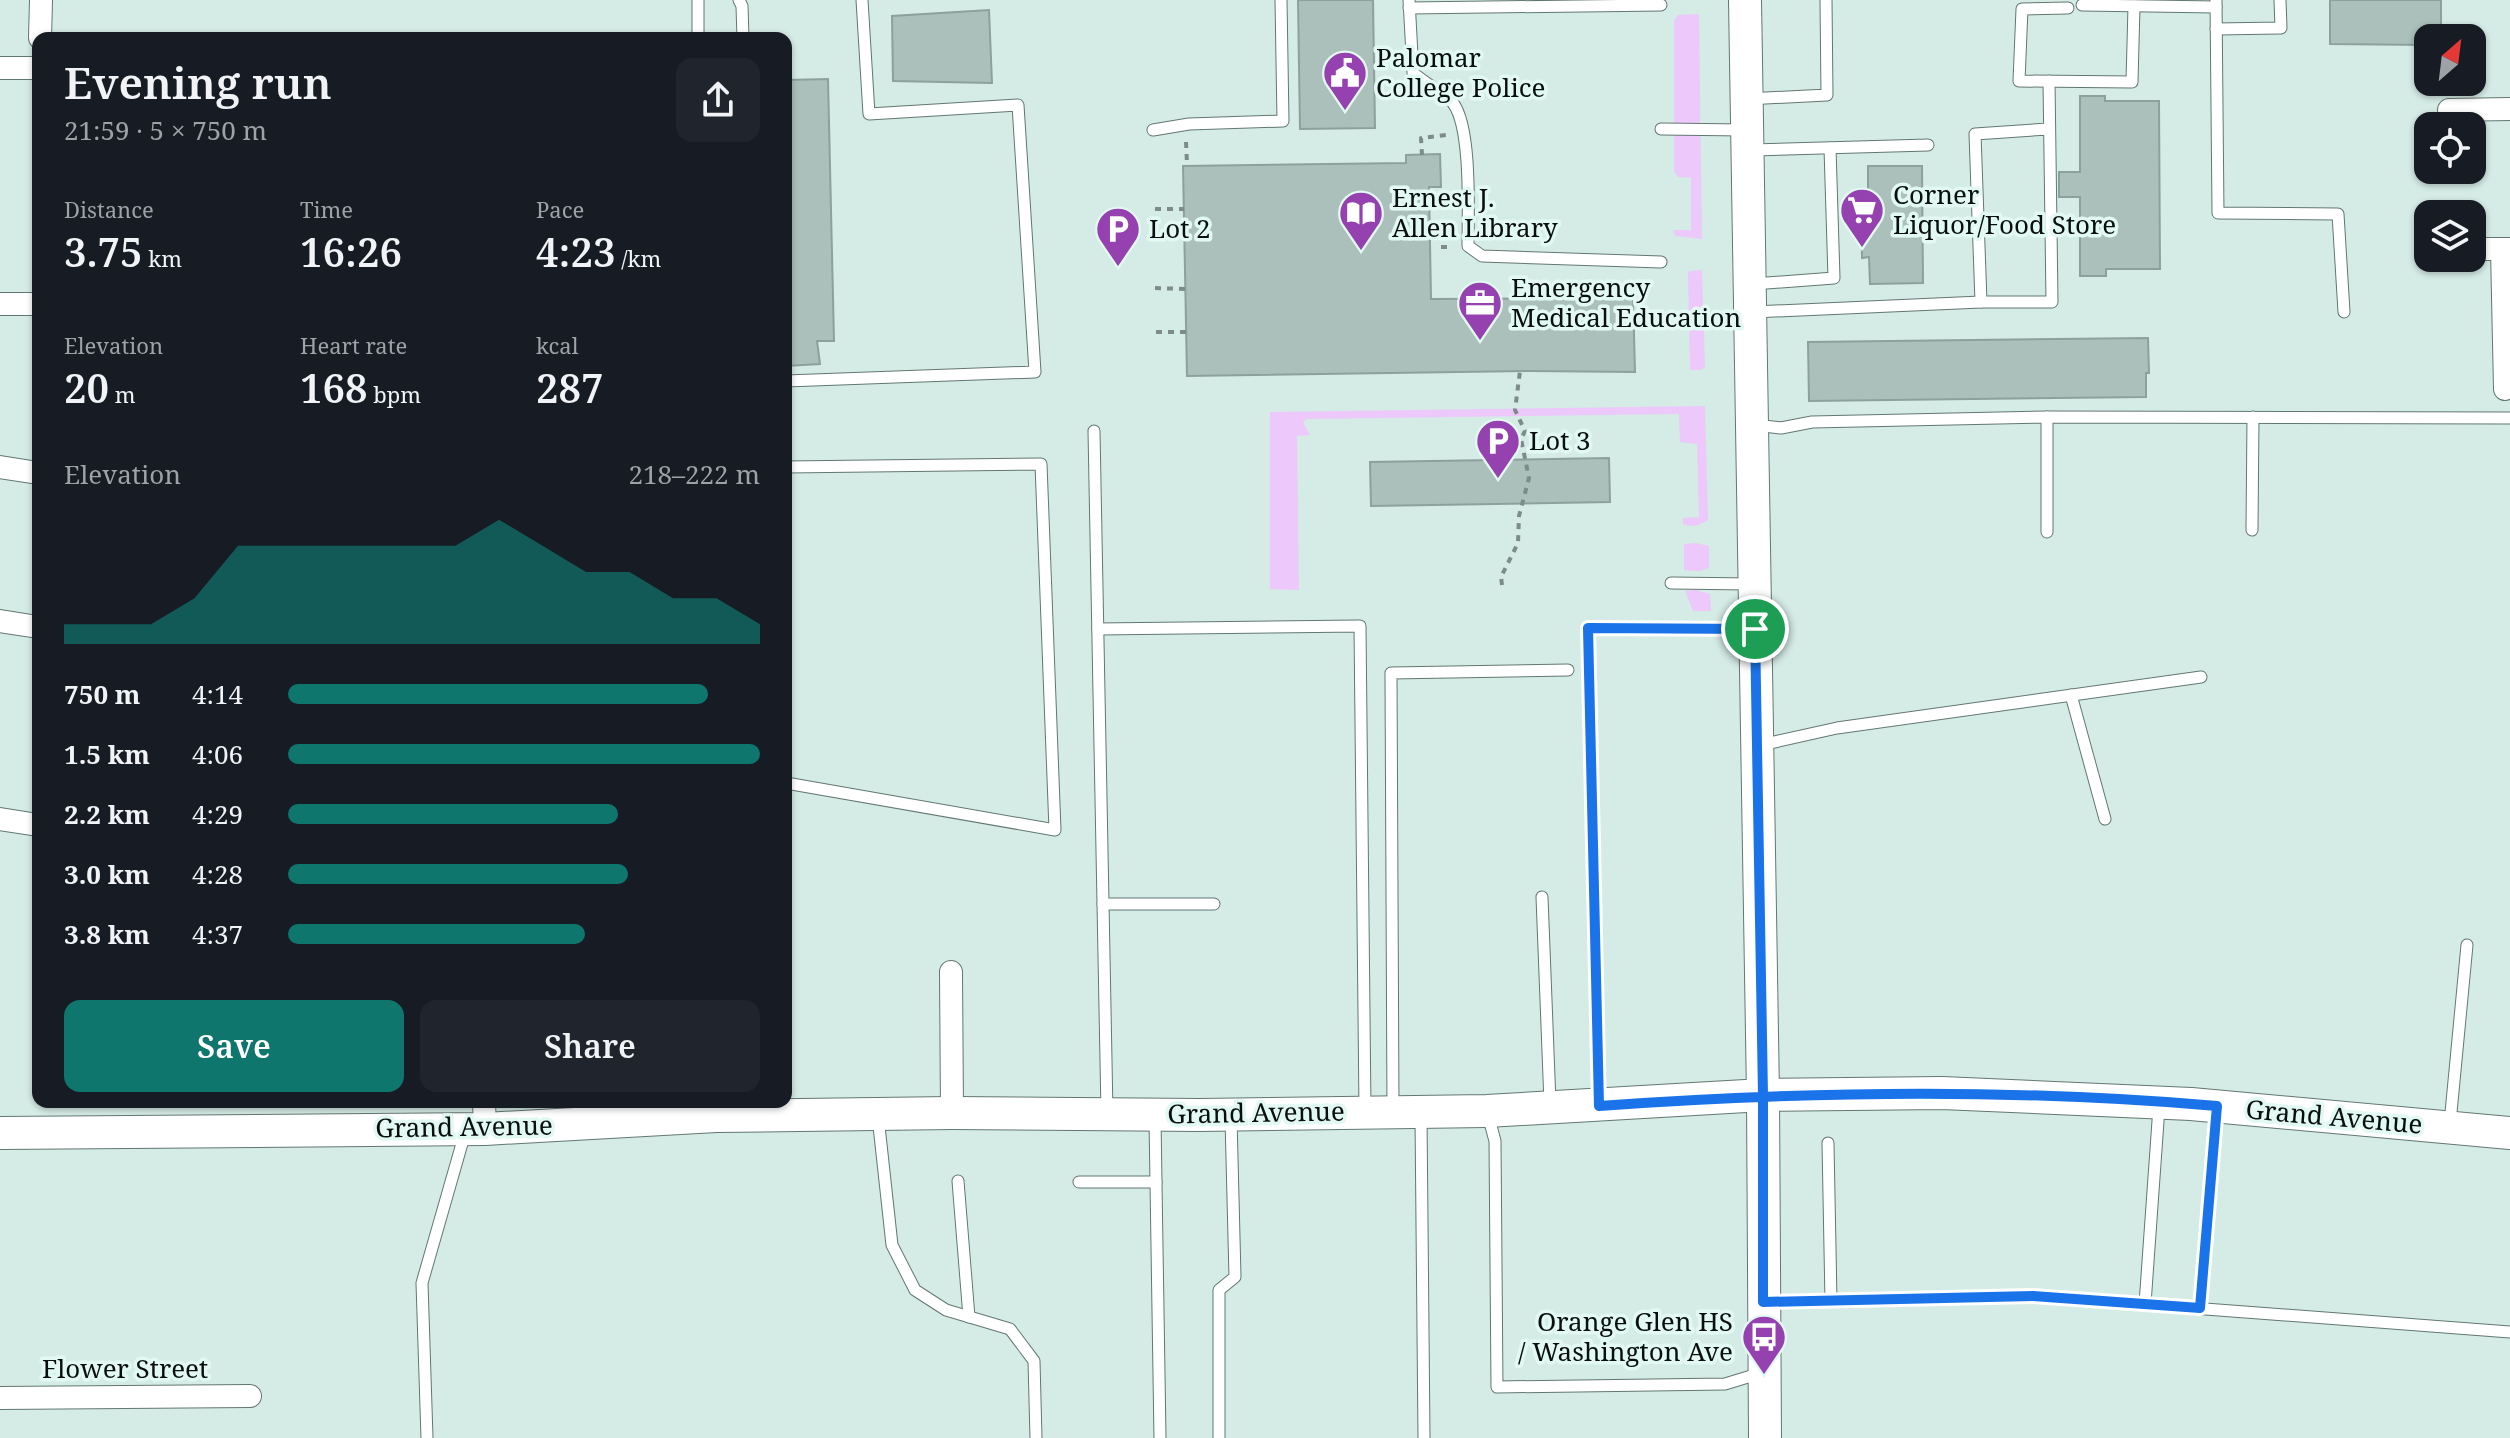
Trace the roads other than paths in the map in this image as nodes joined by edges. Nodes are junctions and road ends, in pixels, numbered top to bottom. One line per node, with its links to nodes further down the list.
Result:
1 (41, 0): 16 (street)
2 (698, 0): 17 (lane)
3 (739, 0): 18 (lane)
4 (862, 0): 37 (lane)
5 (1281, 0): 27 (lane)
6 (1745, 0): 24 (main road)
7 (1826, 0): 24 (lane)
8 (2280, 0): 15 (lane)
9 (2216, 3): 13 (lane); 15 (lane)
10 (1409, 4): 11 (lane); 31 (lane)
11 (1661, 5)
12 (2082, 5): 13 (lane)
13 (2134, 6): 21 (lane)
14 (2068, 8): 21 (lane)
15 (2216, 29): 36 (lane)
16 (40, 32)
17 (698, 32)
18 (743, 32)
19 (0, 68): 20 (street)
20 (32, 68)
21 (2049, 81): 26 (lane)
22 (2510, 109): 23 (street)
23 (2449, 110)
24 (1747, 126): 25 (lane); 29 (lane); 32 (main road)
25 (1661, 129)
26 (2048, 129): 33 (lane); 33 (lane)
27 (1153, 130)
28 (1928, 145): 29 (lane)
29 (1830, 148): 32 (lane)
30 (2506, 249): 38 (street)
31 (1661, 262)
32 (1749, 299): 33 (lane); 42 (main road)
33 (1981, 302)
34 (0, 304): 35 (street)
35 (32, 304)
36 (2344, 312)
37 (792, 381)
38 (2505, 389)
39 (2047, 417): 40 (lane); 42 (lane); 48 (lane)
40 (2253, 417): 41 (lane); 47 (lane)
41 (2510, 418)
42 (1751, 425): 50 (main road)
43 (1094, 431): 53 (lane)
44 (0, 467): 46 (street)
45 (792, 467): 59 (lane)
46 (32, 472)
47 (2252, 530)
48 (2047, 532)
49 (1671, 583): 50 (lane)
50 (1754, 584): 54 (main road)
51 (0, 621): 52 (street)
52 (32, 626)
53 (1098, 629): 64 (lane); 75 (lane)
54 (1755, 629): 58 (main road); 70 (lane)
55 (1568, 670): 75 (lane)
56 (2201, 677): 57 (lane)
57 (2071, 695): 58 (lane); 61 (lane)
58 (1757, 746): 68 (main road)
59 (792, 784)
60 (0, 819): 62 (street)
61 (2105, 819)
62 (32, 824)
63 (1542, 897): 72 (lane)
64 (1103, 904): 65 (lane); 78 (lane)
65 (1214, 904)
66 (2467, 945): 82 (lane)
67 (951, 972): 76 (street)
68 (1763, 1095): 69 (main road, Grand Avenue); 70 (main road, Grand Avenue); 90 (main road)
69 (2159, 1102): 71 (main road, Grand Avenue); 91 (lane)
70 (1599, 1106): 72 (main road, Grand Avenue)
71 (2217, 1106): 82 (main road, Grand Avenue); 92 (lane)
72 (1550, 1108): 74 (main road, Grand Avenue)
73 (716, 1109): 80 (main road, Grand Avenue); 81 (main road, Grand Avenue)
74 (1487, 1111): 75 (main road, Grand Avenue); 95 (lane)
75 (1393, 1112): 77 (main road, Grand Avenue); 102 (lane)
76 (952, 1113): 78 (main road, Grand Avenue); 80 (main road, Grand Avenue)
77 (1231, 1113): 79 (main road, Grand Avenue); 101 (lane)
78 (1107, 1114): 79 (main road, Grand Avenue)
79 (1155, 1114): 88 (lane)
80 (878, 1115): 93 (lane)
81 (478, 1120): 83 (main road, Grand Avenue); 98 (lane)
82 (2450, 1128): 84 (main road, Grand Avenue)
83 (0, 1133)
84 (2510, 1133)
85 (1828, 1143): 89 (lane)
86 (958, 1181): 93 (lane)
87 (1079, 1182): 88 (lane)
88 (1156, 1182): 100 (lane)
89 (1831, 1301): 90 (lane); 91 (lane)
90 (1763, 1302): 95 (main road)
91 (2145, 1304): 92 (lane)
92 (2200, 1308): 94 (lane)
93 (969, 1317): 99 (lane)
94 (2510, 1332)
95 (1764, 1372): 103 (main road)
96 (250, 1396): 97 (street, Flower Street)
97 (0, 1398)
98 (427, 1438)
99 (1036, 1438)
100 (1160, 1438)
101 (1219, 1438)
102 (1424, 1438)
103 (1765, 1438)

